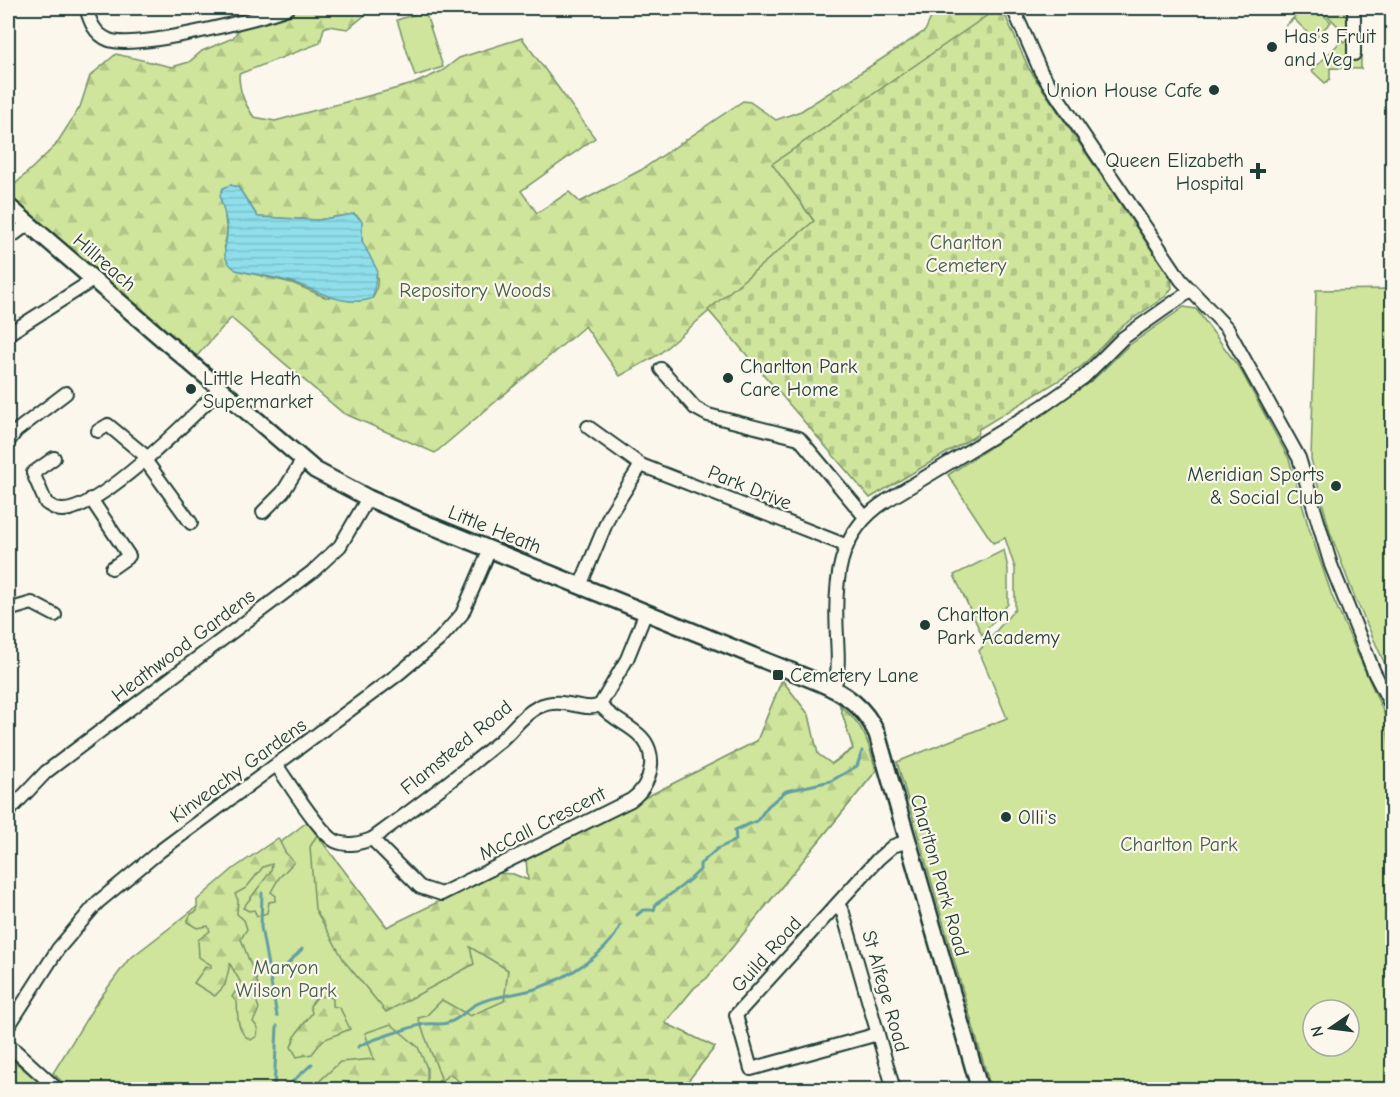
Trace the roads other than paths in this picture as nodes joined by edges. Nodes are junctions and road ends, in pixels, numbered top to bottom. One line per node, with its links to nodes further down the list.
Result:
1 (86, 8): 2 (street)
2 (288, 8)
3 (1013, 8): 10 (street)
4 (1354, 8): 5 (street)
5 (1354, 54)
6 (8, 206): 7 (main road, Hillreach)
7 (28, 224): 8 (street); 9 (main road, Hillreach)
8 (8, 239)
9 (93, 280): 11 (street); 12 (main road, Hillreach)
10 (1190, 291): 26 (street); 37 (street)
11 (8, 334)
12 (174, 350): 14 (main road, Little Heath)
13 (661, 369): 26 (street)
14 (219, 390): 20 (street); 21 (main road, Little Heath)
15 (66, 393): 18 (street)
16 (588, 427): 22 (street, Park Drive)
17 (98, 431): 20 (street)
18 (8, 442)
19 (54, 458): 24 (street)
20 (146, 459): 24 (street); 27 (street)
21 (302, 461): 23 (main road, Little Heath); 25 (street)
22 (641, 465): 28 (street, Park Drive); 31 (street)
23 (368, 498): 29 (main road, Little Heath); 39 (street, Heathwood Gardens)
24 (91, 499): 30 (street)
25 (263, 512)
26 (865, 517): 28 (street)
27 (191, 523)
28 (845, 545): 35 (street)
29 (490, 549): 31 (main road, Little Heath); 38 (street, Kinveachy Gardens)
30 (112, 568)
31 (580, 586): 33 (main road, Little Heath)
32 (8, 610): 34 (street)
33 (646, 612): 35 (main road, Little Heath); 36 (street)
34 (55, 615)
35 (834, 689): 41 (main road, Charlton Park Road)
36 (600, 705): 40 (street, Flamsteed Road); 40 (street, McCall Crescent)
37 (1392, 707)
38 (277, 766): 40 (street, Flamsteed Road); 43 (street, Kinveachy Gardens)
39 (8, 812)
40 (372, 838)
41 (908, 841): 42 (street, Guild Road); 48 (main road, Charlton Park Road)
42 (838, 904): 44 (street, St Alfege Road); 44 (street, Guild Road)
43 (8, 1027)
44 (878, 1034): 47 (street, St Alfege Road)
45 (8, 1044): 46 (street)
46 (58, 1089)
47 (894, 1089)
48 (980, 1089)

